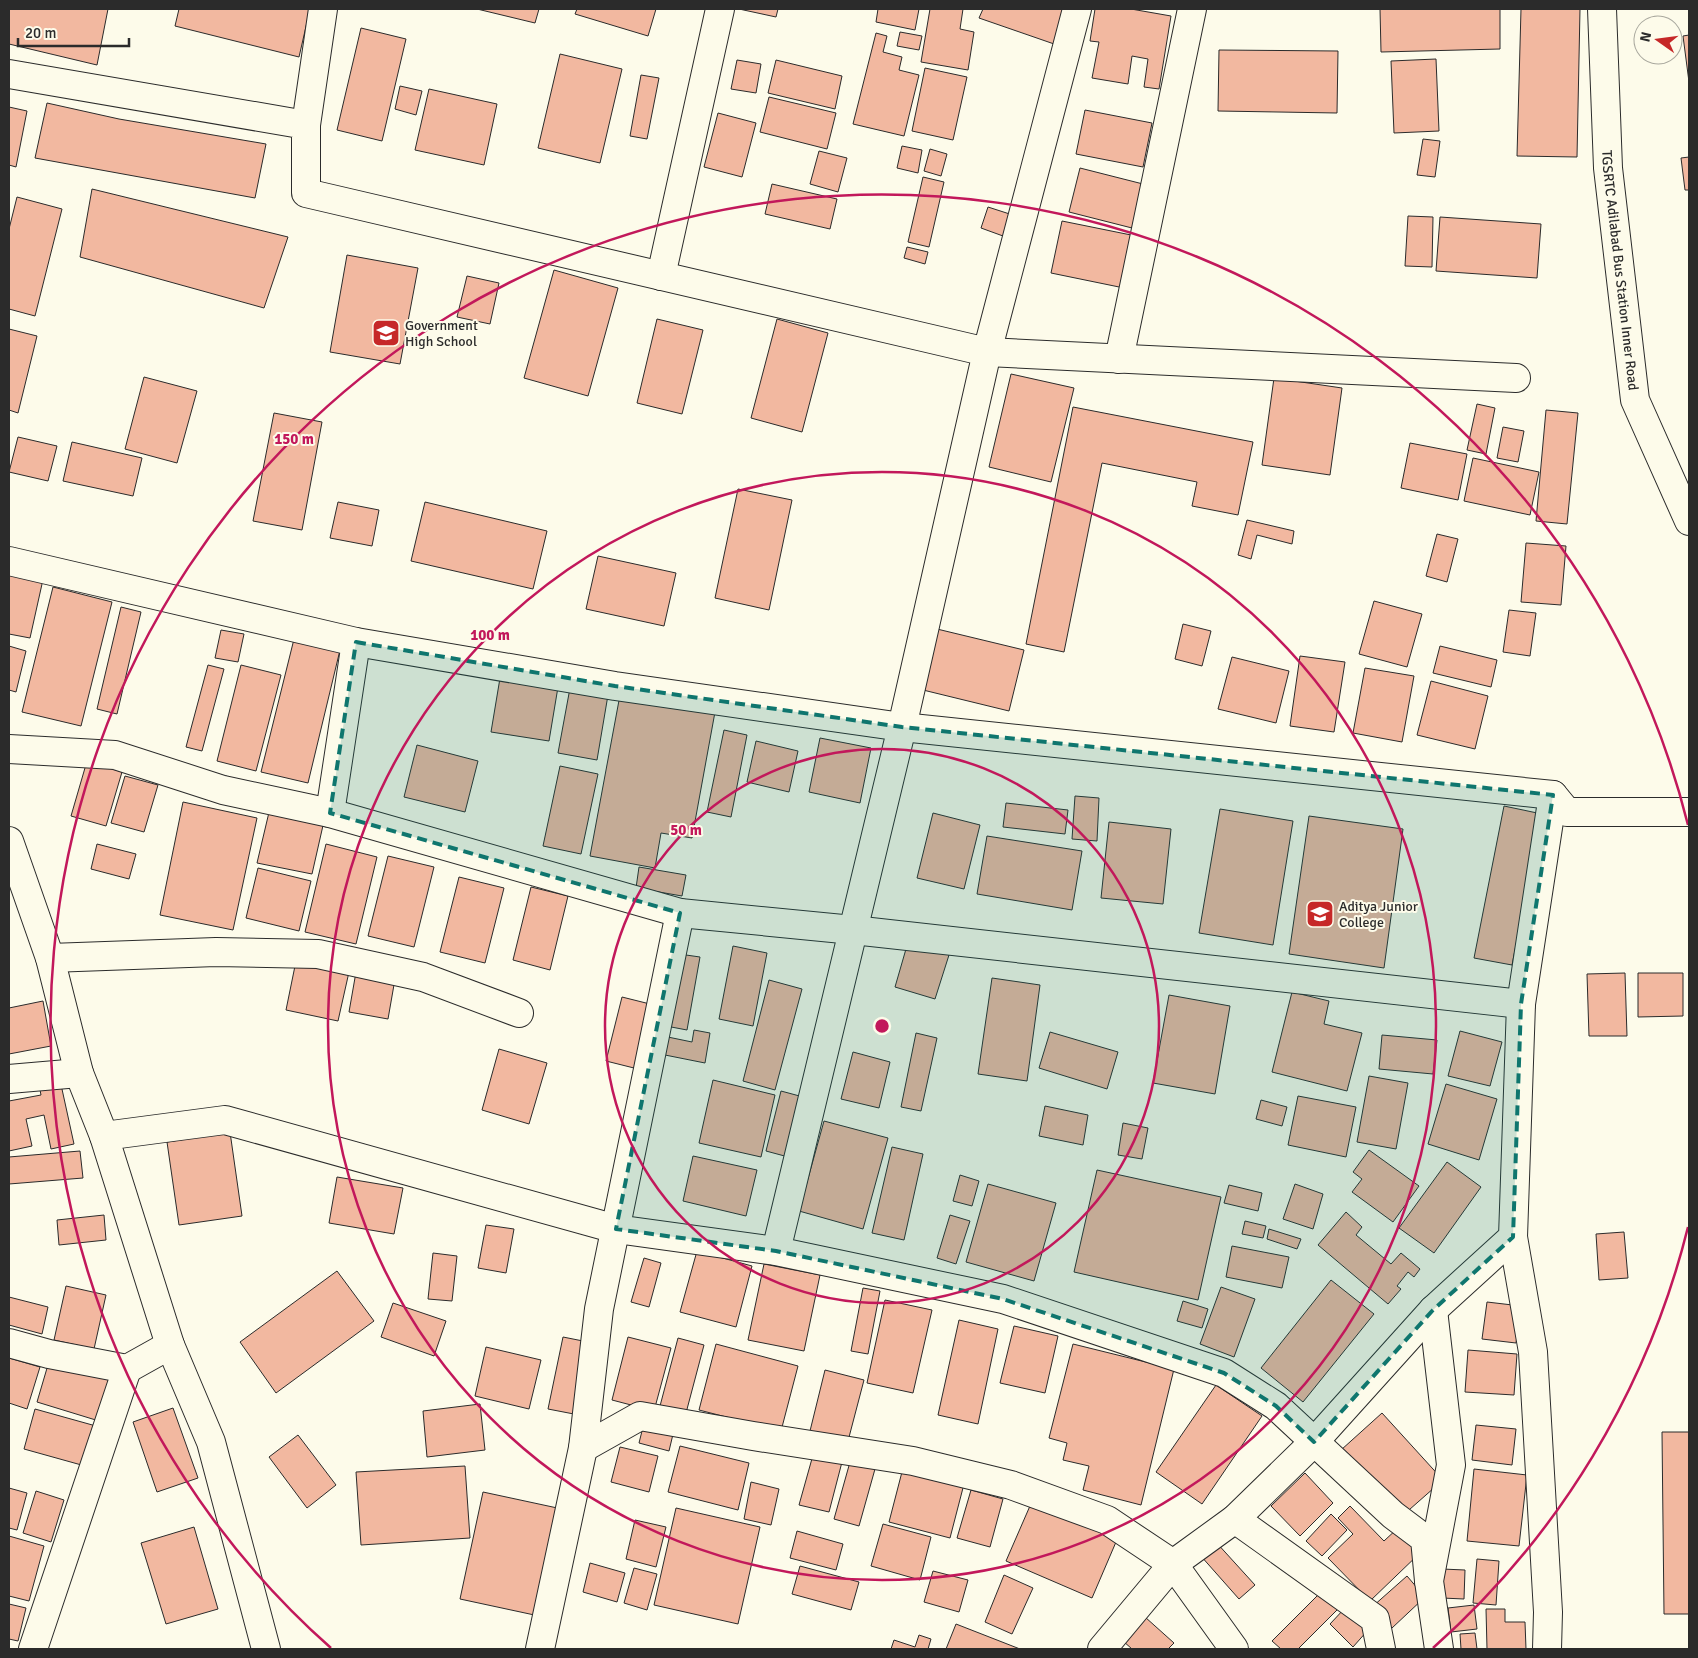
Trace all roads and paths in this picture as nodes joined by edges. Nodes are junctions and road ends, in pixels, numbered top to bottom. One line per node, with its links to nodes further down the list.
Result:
1 (323, 9): 7 (street)
2 (720, 9): 8 (street)
3 (1077, 9): 9 (street)
4 (1192, 9): 10 (street)
5 (1602, 9): 12 (street, TGSRTC Adilabad Bus Station Inner Road)
6 (9, 74): 7 (street)
7 (306, 125): 8 (street)
8 (661, 276): 9 (street)
9 (987, 352): 10 (street); 15 (street)
10 (1119, 359): 11 (street)
11 (1516, 378)
12 (1689, 521)
13 (9, 561): 14 (street)
14 (356, 642): 15 (street); 19 (street)
15 (902, 727): 17 (street); 22 (street)
16 (9, 749): 19 (street)
17 (1553, 795): 18 (street); 24 (street)
18 (1689, 812)
19 (330, 813): 21 (street)
20 (9, 841): 23 (street)
21 (680, 913): 22 (street); 29 (street)
22 (853, 930): 24 (street); 31 (street)
23 (50, 958): 25 (street); 26 (street)
24 (1521, 1004): 30 (street)
25 (519, 1013)
26 (79, 1073): 27 (street); 28 (street)
27 (9, 1079)
28 (104, 1136): 29 (street); 34 (street)
29 (616, 1229): 31 (street); 37 (street)
30 (1513, 1237): 32 (street); 48 (street)
31 (776, 1251): 36 (street)
32 (1433, 1310): 36 (street); 40 (street)
33 (9, 1343): 35 (street)
34 (170, 1345): 35 (street); 42 (street)
35 (127, 1369): 41 (street)
36 (1314, 1442): 38 (street); 40 (street)
37 (583, 1448): 39 (street); 43 (street)
38 (1235, 1519): 39 (street); 46 (street)
39 (1173, 1564): 44 (street); 45 (street)
40 (1429, 1581): 47 (street)
41 (32, 1649)
42 (266, 1649)
43 (540, 1649)
44 (1102, 1649)
45 (1234, 1649)
46 (1381, 1649)
47 (1439, 1649)
48 (1547, 1649)

